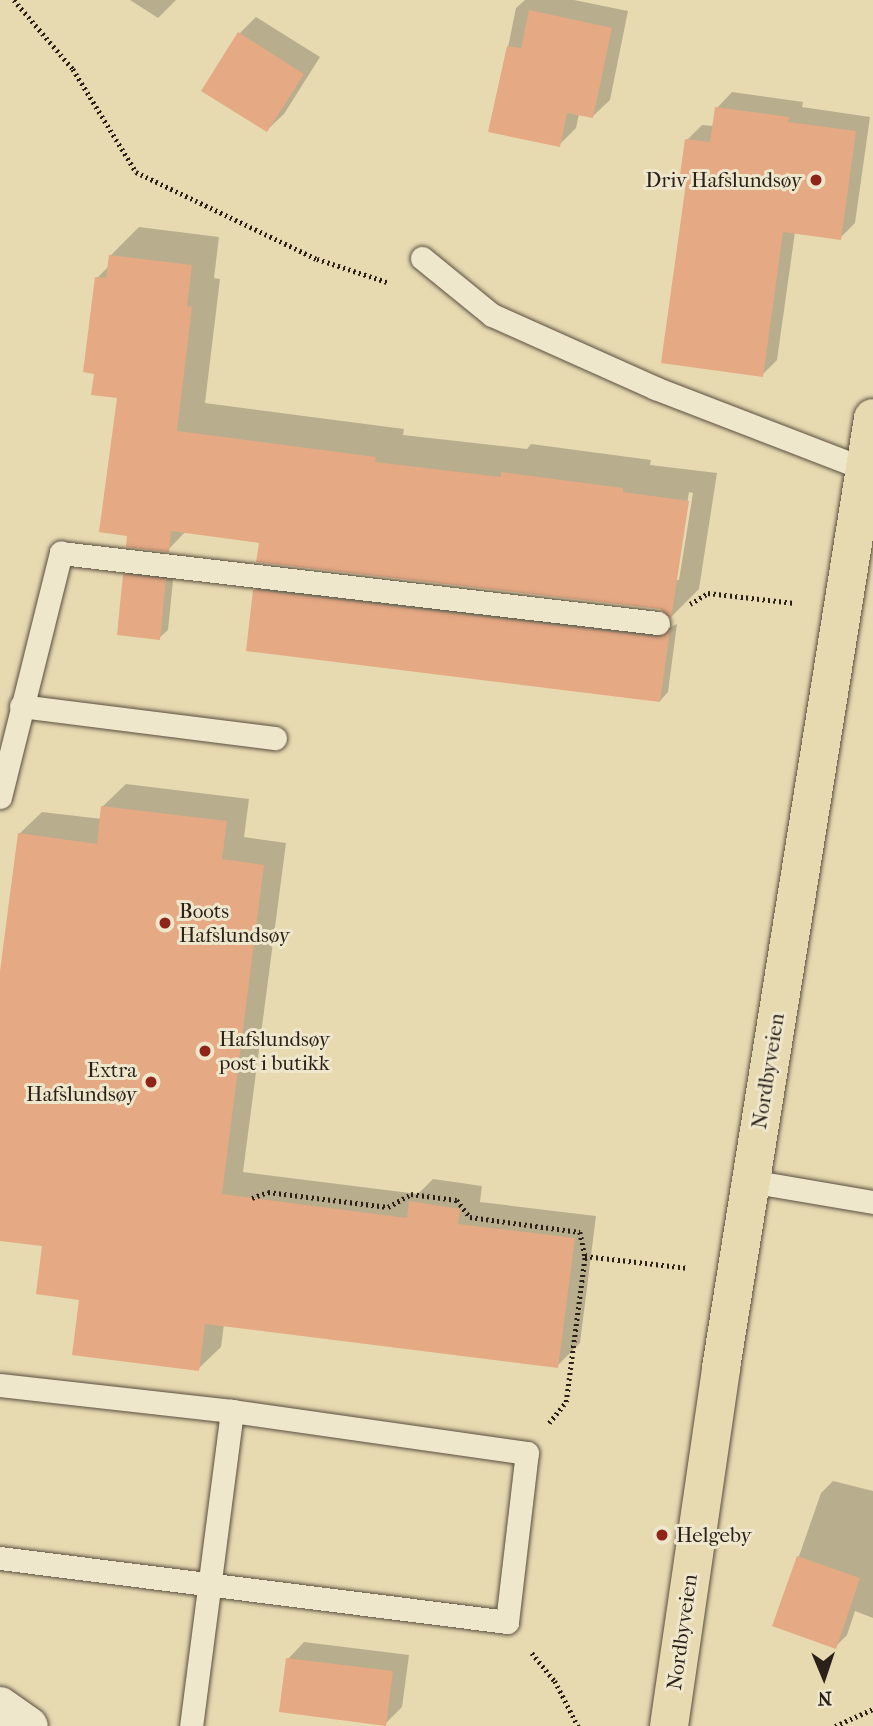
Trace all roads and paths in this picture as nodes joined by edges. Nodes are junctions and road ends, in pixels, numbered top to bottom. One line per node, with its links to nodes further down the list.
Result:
1 (14, 0): 3 (path)
2 (422, 258): 5 (lane)
3 (391, 283)
4 (873, 418): 5 (main road, Nordbyveien)
5 (865, 469): 11 (main road, Nordbyveien)
6 (805, 605): 7 (path)
7 (659, 624): 8 (lane)
8 (21, 706): 9 (lane); 10 (lane)
9 (275, 738)
10 (0, 797)
11 (750, 1181): 13 (lane); 27 (main road, Nordbyveien)
12 (251, 1198): 14 (path)
13 (873, 1202)
14 (585, 1256): 15 (path); 18 (path)
15 (690, 1268)
16 (0, 1385): 17 (lane)
17 (232, 1410): 18 (lane); 20 (lane)
18 (527, 1453): 21 (lane)
19 (0, 1558): 20 (lane)
20 (209, 1584): 21 (lane); 25 (lane)
21 (507, 1622): 26 (path)
22 (0, 1706): 24 (street)
23 (873, 1709): 28 (path)
24 (29, 1726)
25 (191, 1726)
26 (578, 1726)
27 (668, 1726)
28 (835, 1726)

